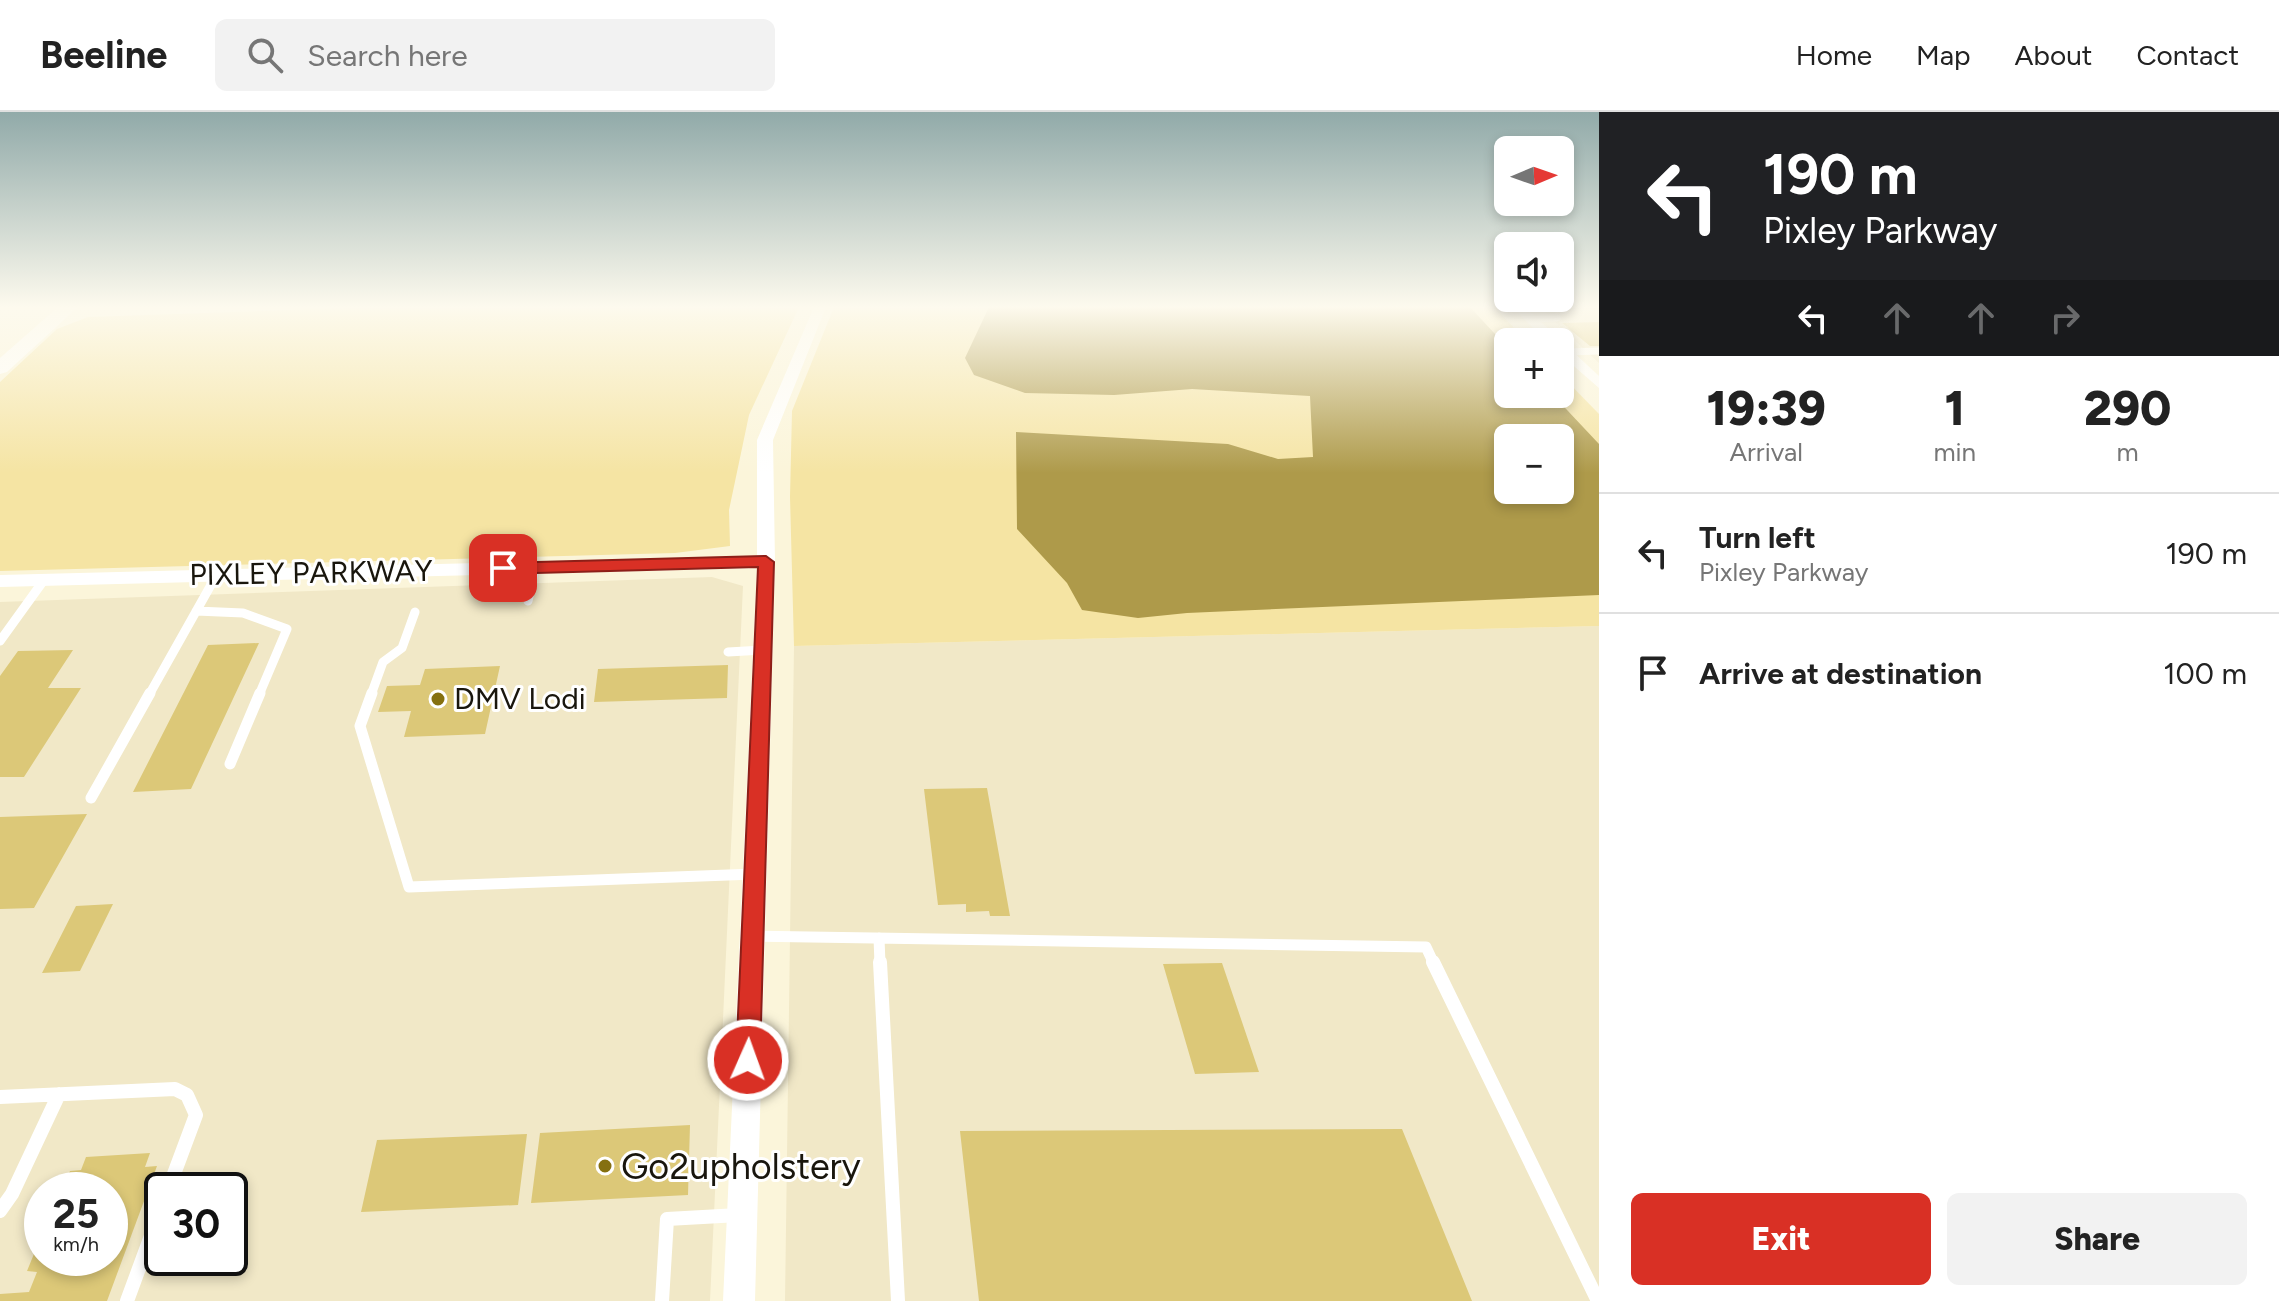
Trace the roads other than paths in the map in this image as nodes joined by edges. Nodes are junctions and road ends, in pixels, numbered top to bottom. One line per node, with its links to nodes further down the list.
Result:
1 (797, 362): 4 (street)
2 (1577, 362): 3 (street)
3 (1597, 380)
4 (766, 562): 5 (street, PIXLEY PARKWAY); 13 (street)
5 (535, 568): 6 (street, PIXLEY PARKWAY); 9 (lane)
6 (216, 576): 7 (street, PIXLEY PARKWAY); 10 (lane)
7 (44, 580): 8 (street, PIXLEY PARKWAY); 12 (lane)
8 (0, 581)
9 (528, 601)
10 (196, 611): 15 (lane); 16 (lane)
11 (415, 612): 17 (lane)
12 (0, 641)
13 (763, 650): 14 (lane); 17 (street)
14 (728, 652)
15 (230, 764)
16 (91, 798)
17 (755, 874): 18 (street)
18 (753, 936): 19 (lane); 24 (street)
19 (879, 938): 29 (lane); 30 (lane)
20 (59, 1094): 21 (lane); 22 (lane); 23 (lane)
21 (0, 1097)
22 (175, 1172)
23 (0, 1211)
24 (742, 1215): 27 (lane); 28 (street)
25 (144, 1255): 26 (lane)
26 (127, 1301)
27 (662, 1301)
28 (739, 1301)
29 (898, 1301)
30 (1598, 1301)

